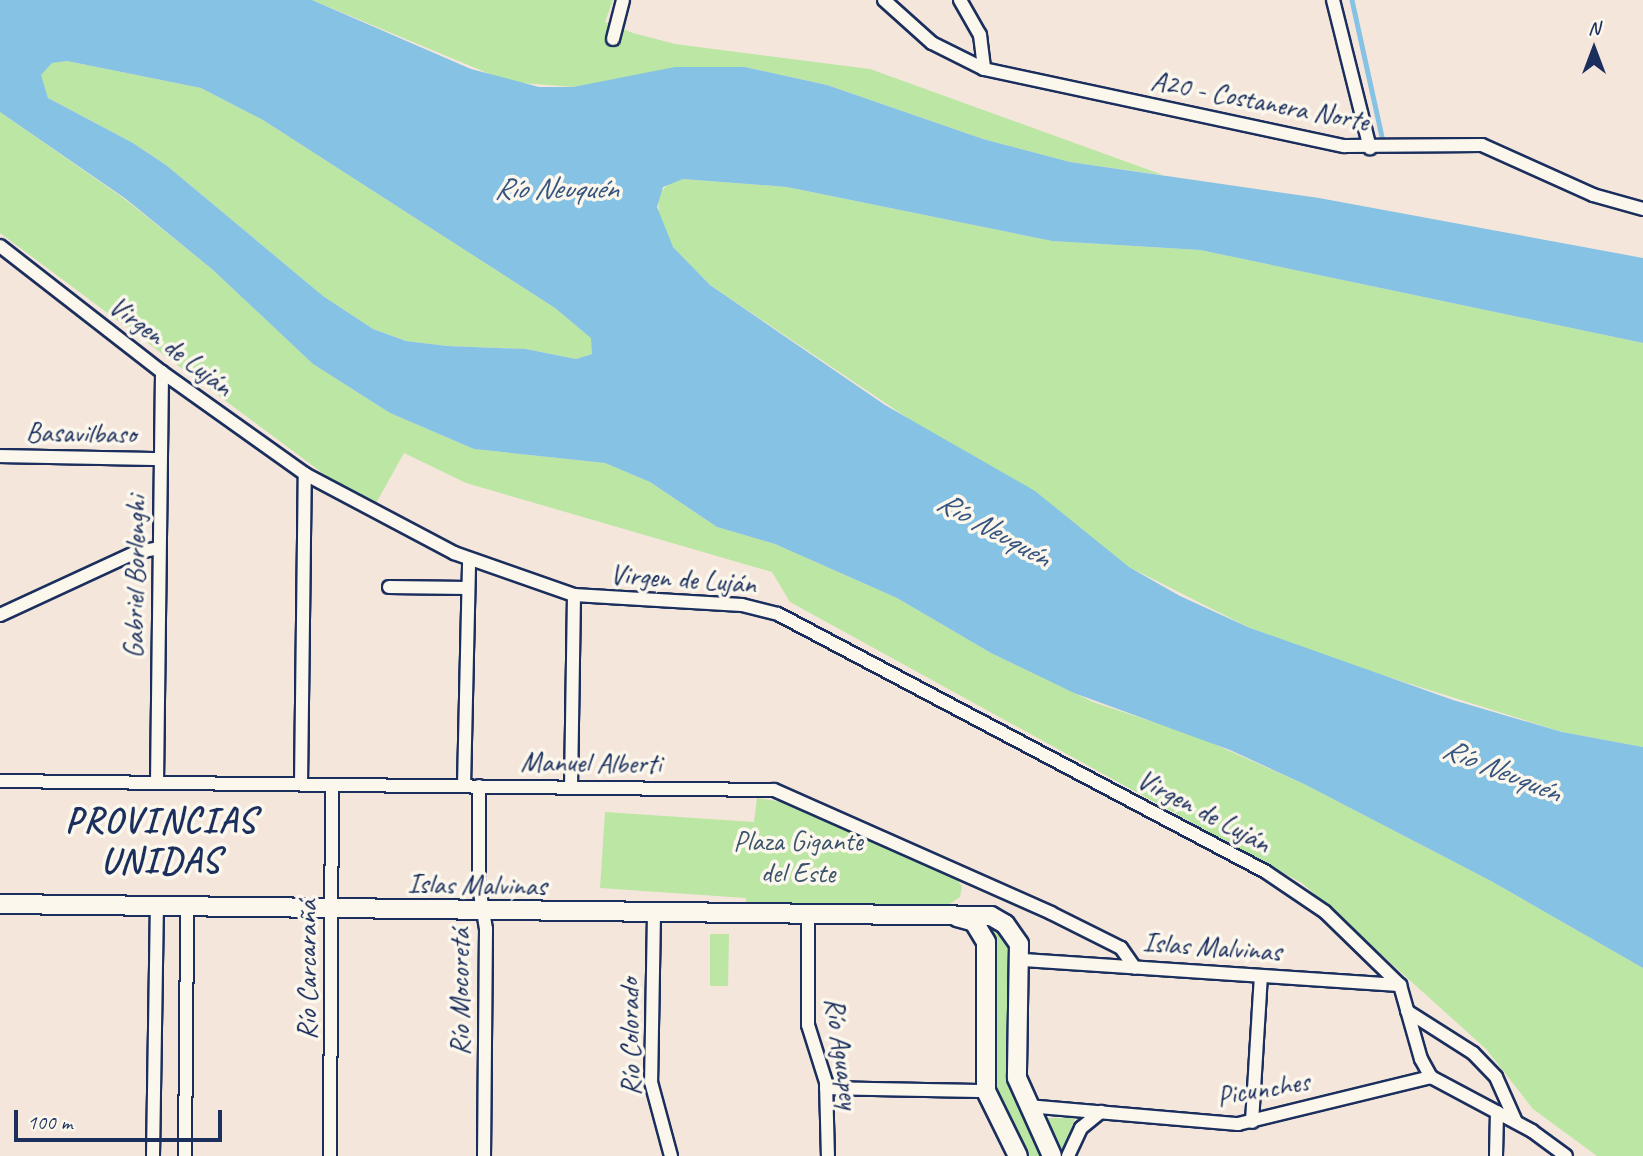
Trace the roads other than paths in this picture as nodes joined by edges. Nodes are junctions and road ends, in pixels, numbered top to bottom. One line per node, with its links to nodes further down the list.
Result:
1 (623, 0): 5 (street)
2 (884, 0): 6 (street, A20 - Costanera Norte)
3 (960, 0): 6 (street)
4 (1333, 0): 7 (street)
5 (613, 39)
6 (984, 69): 7 (street, A20 - Costanera Norte)
7 (1370, 148): 8 (street, A20 - Costanera Norte)
8 (1643, 209)
9 (0, 246): 10 (street, Virgen de Luján)
10 (162, 372): 12 (street, Gabriel Borlenghi); 13 (street, Virgen de Luján)
11 (0, 456): 12 (street, Basavilbaso)
12 (160, 459): 14 (street, Gabriel Borlenghi)
13 (305, 474): 15 (street, Virgen de Luján); 22 (street)
14 (159, 548): 19 (street); 21 (street, Gabriel Borlenghi)
15 (469, 559): 17 (street); 18 (street, Virgen de Luján)
16 (389, 587): 17 (street)
17 (468, 588): 24 (street)
18 (574, 595): 26 (street); 38 (street, Virgen de Luján)
19 (0, 615)
20 (0, 781): 21 (street, Manuel Alberti)
21 (156, 783): 22 (street, Manuel Alberti)
22 (301, 784): 23 (street, Manuel Alberti)
23 (332, 785): 24 (street, Manuel Alberti); 30 (street, Río Carcarañá)
24 (464, 786): 25 (street, Manuel Alberti)
25 (479, 786): 26 (street, Manuel Alberti); 31 (street, Río Mocoretá)
26 (571, 787): 36 (street, Manuel Alberti)
27 (0, 904): 28 (main road, Islas Malvinas)
28 (157, 907): 29 (main road, Islas Malvinas); 48 (street)
29 (187, 907): 30 (main road, Islas Malvinas); 49 (street)
30 (332, 909): 31 (main road, Islas Malvinas); 50 (street, Río Carcarañá)
31 (483, 911): 32 (main road, Islas Malvinas); 51 (street, Río Mocoretá)
32 (654, 914): 33 (main road, Islas Malvinas); 52 (street, Río Colorado)
33 (808, 915): 34 (main road, Islas Malvinas); 41 (street, Río Aguapey)
34 (953, 916): 35 (main road, Islas Malvinas); 42 (main road)
35 (1022, 960): 36 (street, Islas Malvinas); 43 (main road)
36 (1135, 968): 37 (street, Islas Malvinas)
37 (1261, 976): 38 (street, Islas Malvinas); 46 (street)
38 (1400, 985): 39 (street)
39 (1407, 1011): 40 (street); 47 (street)
40 (1431, 1077): 45 (street); 46 (street, Picunches)
41 (826, 1088): 42 (street); 53 (street, Río Aguapey)
42 (986, 1091): 54 (main road)
43 (1027, 1105): 44 (street, Picunches); 55 (main road)
44 (1101, 1112): 46 (street, Picunches); 56 (street)
45 (1497, 1112): 47 (street); 57 (street)
46 (1252, 1122)
47 (1516, 1122): 58 (street)
48 (153, 1156)
49 (185, 1156)
50 (330, 1156)
51 (484, 1156)
52 (671, 1156)
53 (828, 1156)
54 (1017, 1156)
55 (1052, 1156)
56 (1068, 1156)
57 (1496, 1156)
58 (1566, 1156)

